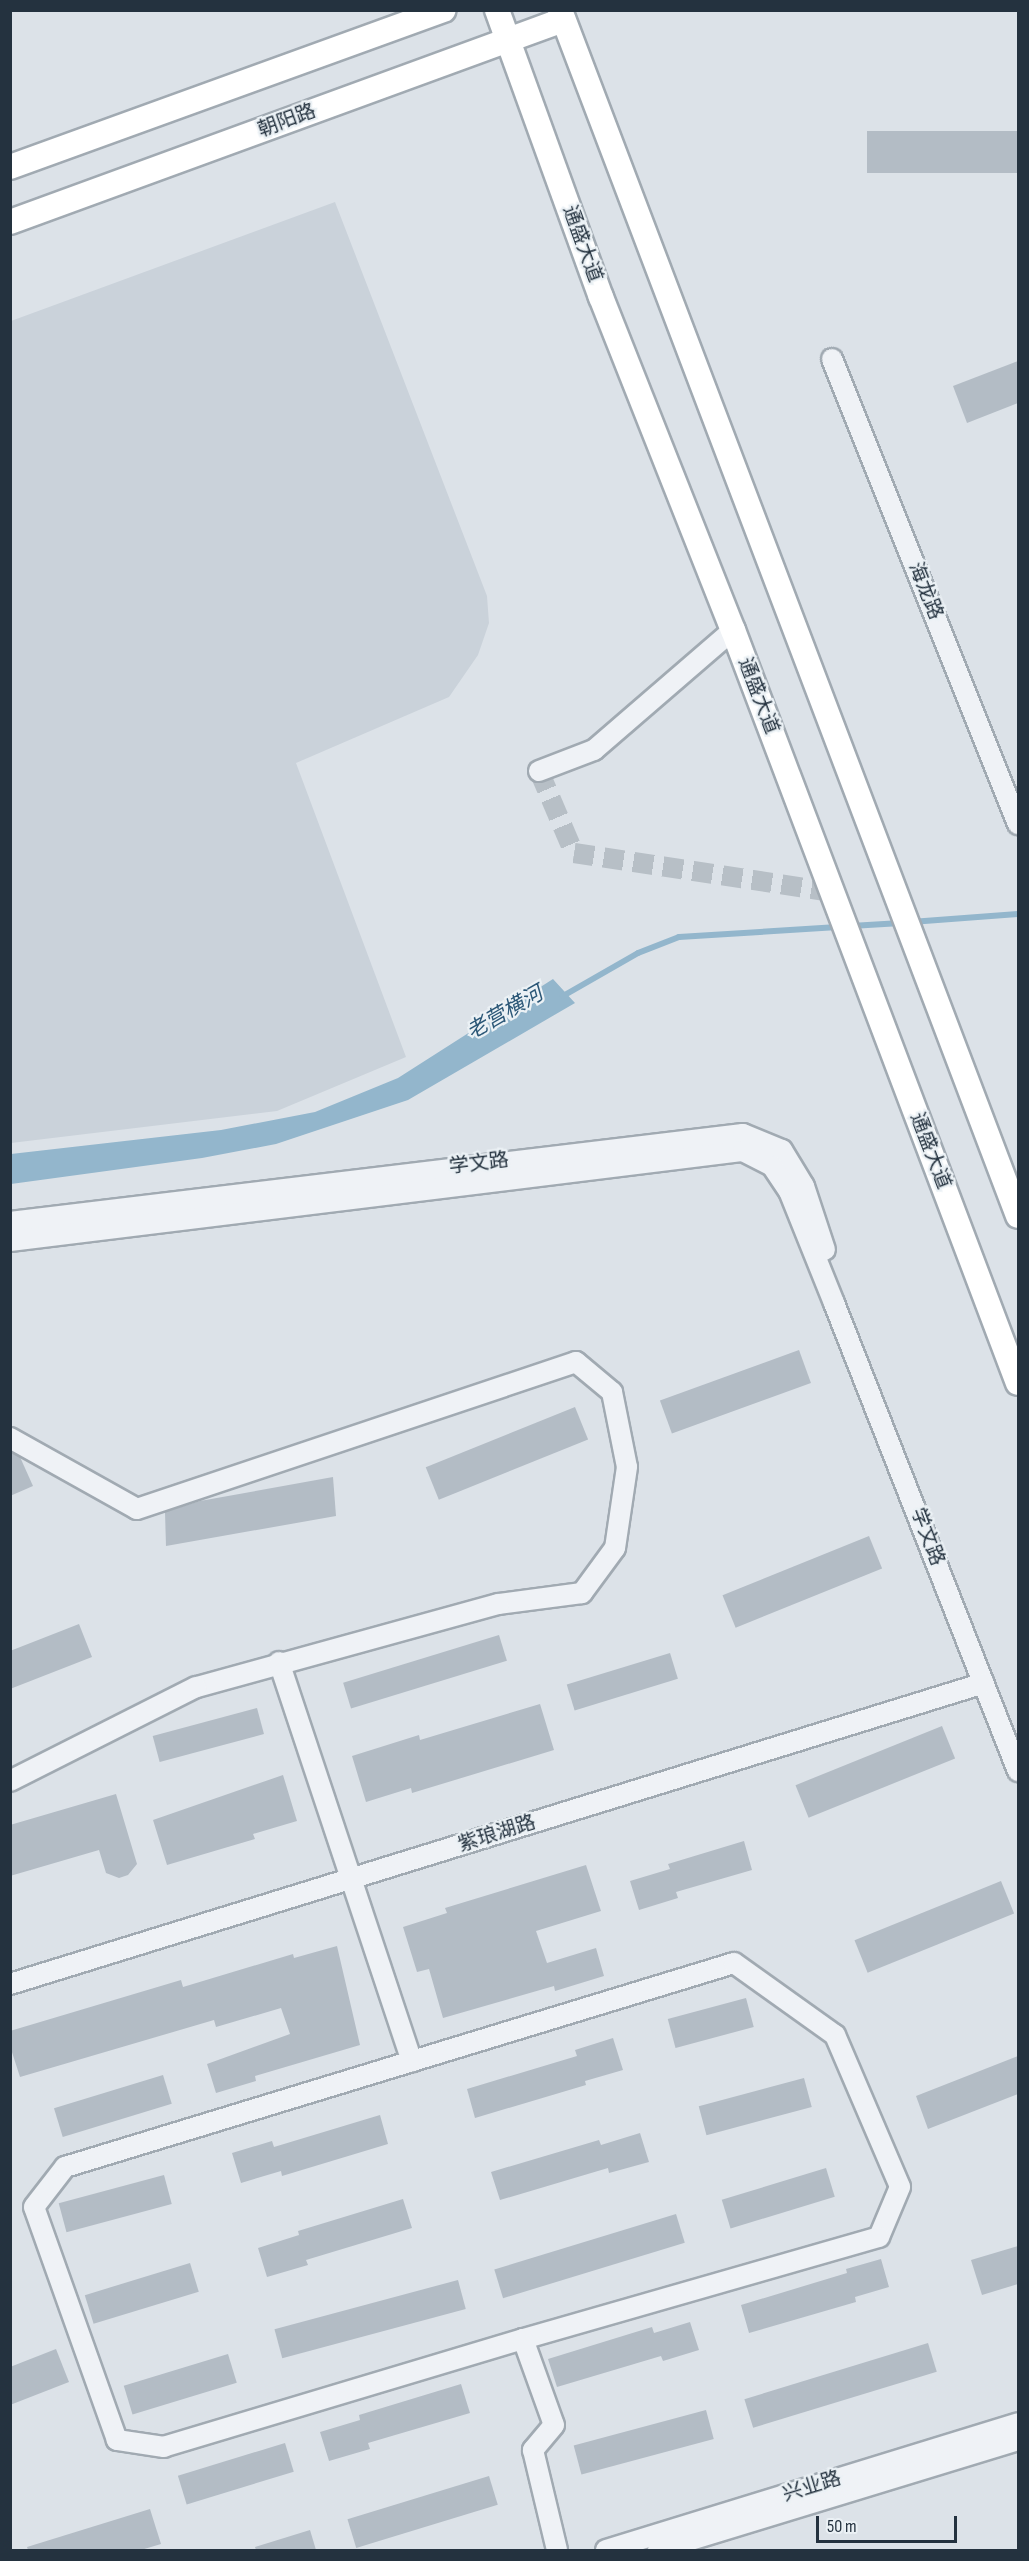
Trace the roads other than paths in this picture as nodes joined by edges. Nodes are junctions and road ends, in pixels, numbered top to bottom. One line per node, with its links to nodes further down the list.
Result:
1 (444, 10): 5 (main road)
2 (497, 10): 4 (main road, 通盛大道)
3 (562, 15): 4 (main road, 朝阳路); 11 (main road)
4 (508, 40): 6 (main road, 朝阳路); 8 (main road, 通盛大道)
5 (10, 168)
6 (10, 222)
7 (832, 359): 10 (street, 海龙路)
8 (733, 630): 9 (street); 15 (main road, 通盛大道)
9 (539, 771)
10 (1018, 824)
11 (1018, 1216)
12 (10, 1222): 14 (street, 学文路)
13 (10, 1241): 14 (street, 学文路)
14 (834, 1303): 18 (street, 学文路)
15 (1018, 1383)
16 (10, 1438): 17 (street)
17 (279, 1662): 20 (street); 21 (street)
18 (984, 1683): 19 (street, 学文路); 21 (street, 紫琅湖路)
19 (1018, 1771)
20 (10, 1781)
21 (351, 1879): 22 (street, 紫琅湖路); 23 (street)
22 (10, 1984)
23 (412, 2061): 24 (street); 24 (street)
24 (523, 2338): 27 (street)
25 (1018, 2424): 28 (street, 兴业路)
26 (1018, 2440): 29 (street, 兴业路)
27 (557, 2550)
28 (606, 2550)
29 (658, 2550)

